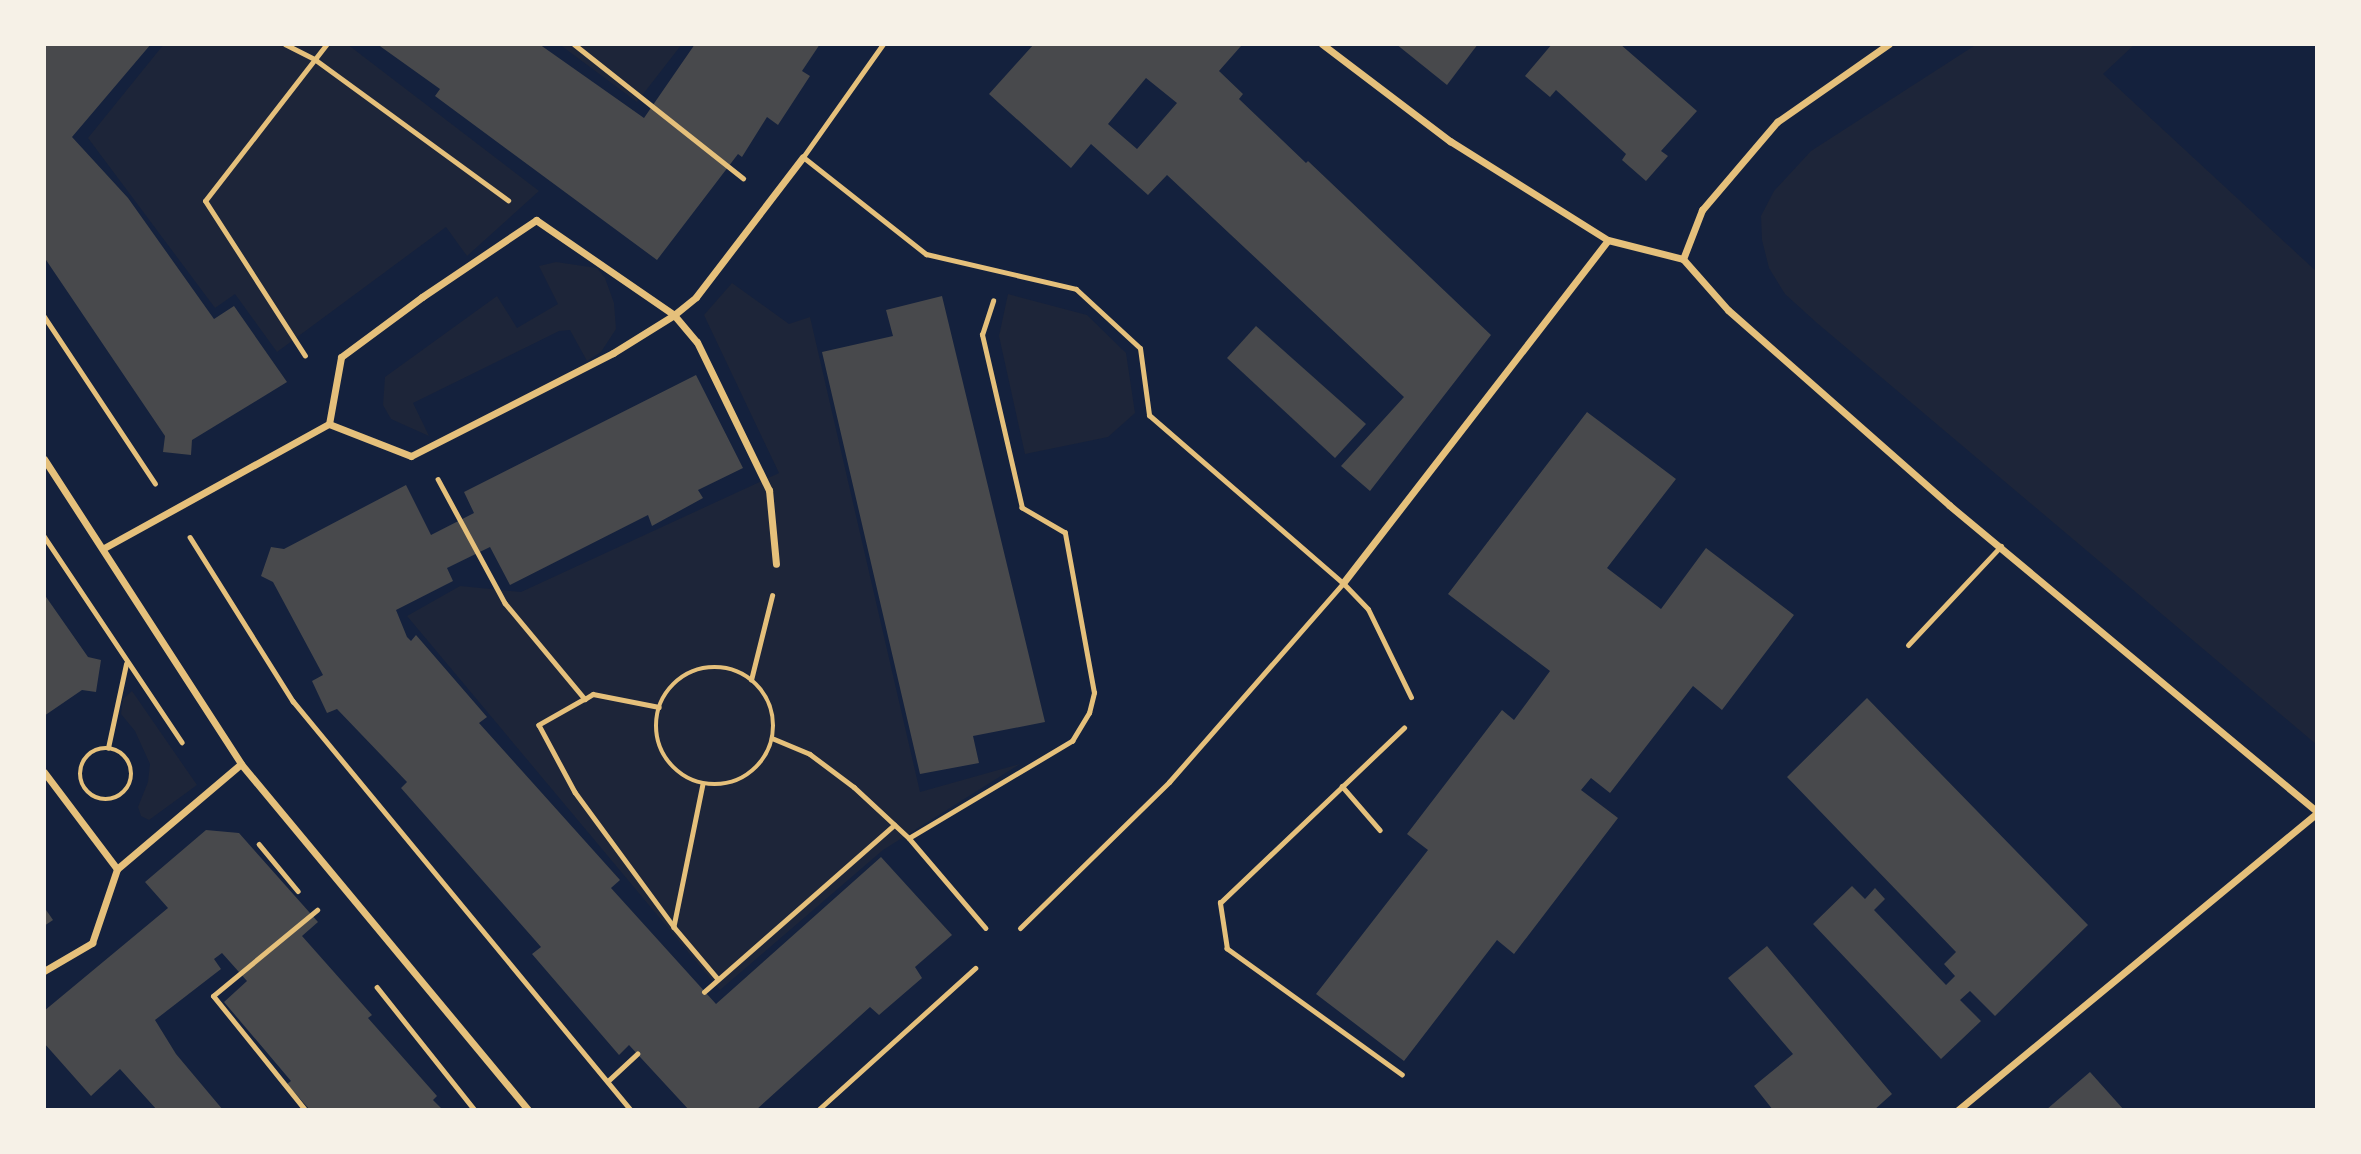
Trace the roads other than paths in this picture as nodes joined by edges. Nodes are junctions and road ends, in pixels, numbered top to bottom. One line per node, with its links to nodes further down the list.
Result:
1 (883, 44): 4 (lane)
2 (1322, 44): 5 (street)
3 (1889, 44): 6 (street)
4 (803, 158): 7 (street); 13 (lane)
5 (1608, 240): 6 (street); 13 (street)
6 (1683, 259): 10 (street)
7 (674, 315): 8 (street); 8 (street); 12 (street)
8 (329, 424): 11 (street)
9 (44, 459): 11 (street)
10 (2001, 546): 14 (lane); 18 (street)
11 (104, 548): 16 (street)
12 (776, 564)
13 (1343, 583): 15 (lane); 20 (lane)
14 (1908, 645)
15 (1411, 697)
16 (242, 764): 19 (street); 23 (street)
17 (44, 772): 19 (street)
18 (2317, 813): 25 (street)
19 (117, 869): 22 (street)
20 (1020, 928)
21 (975, 968): 24 (lane)
22 (44, 971)
23 (528, 1110)
24 (818, 1110)
25 (1958, 1110)

